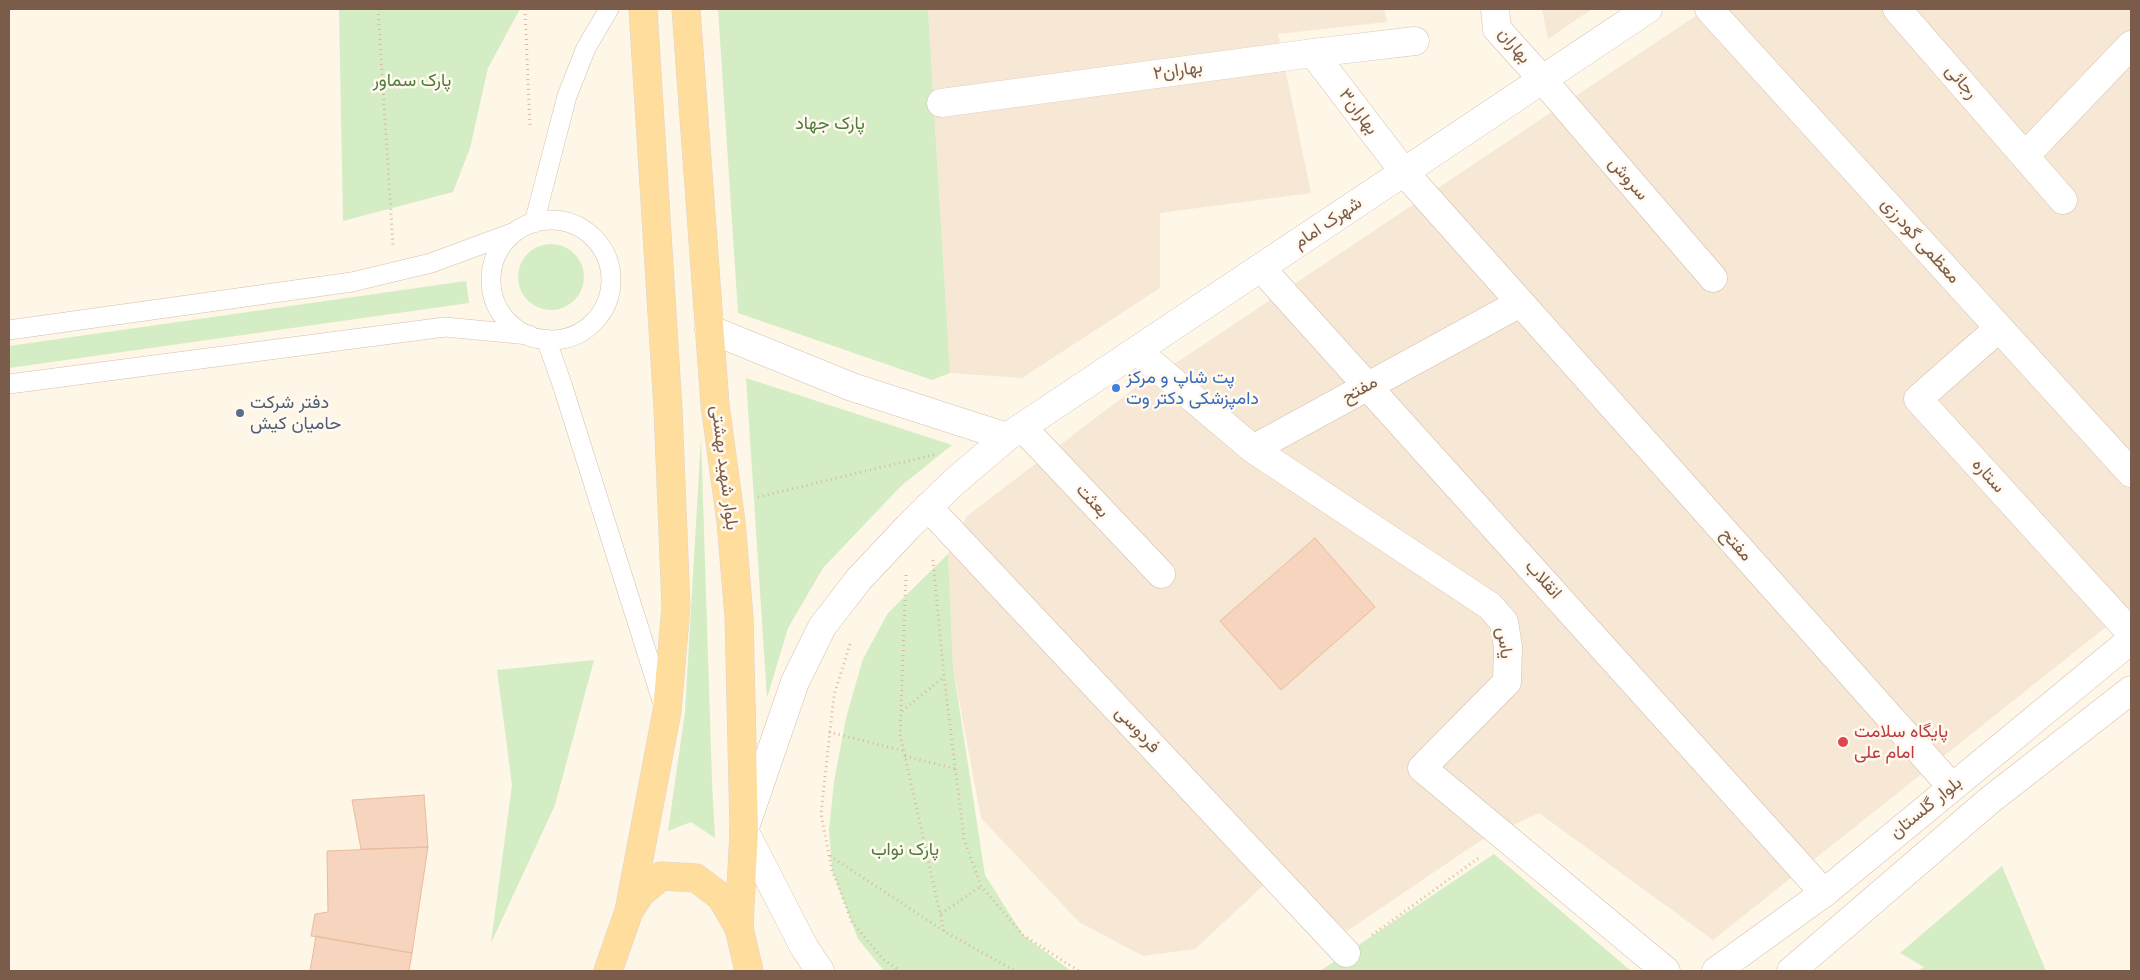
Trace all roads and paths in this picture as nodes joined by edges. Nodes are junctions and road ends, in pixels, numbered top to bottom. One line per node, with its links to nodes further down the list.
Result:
1 (378, 9): 22 (path)
2 (524, 9): 15 (path)
3 (609, 9): 19 (lane)
4 (643, 9): 47 (main road)
5 (686, 9): 26 (main road, بلوار شهید بهشتی)
6 (1495, 9): 13 (street, بهاران)
7 (1648, 9): 13 (street, شهرک امام)
8 (1708, 9): 25 (street, معظمی گودرزی)
9 (1897, 9): 16 (street, رجائی)
10 (1415, 41): 12 (street, بهاران۲)
11 (2131, 45): 16 (street)
12 (1313, 53): 14 (street, بهاران۲); 17 (street, بهاران۳)
13 (1542, 79): 17 (street, شهرک امام); 23 (street, سروش)
14 (941, 103)
15 (530, 135)
16 (2025, 156): 18 (street, رجائی)
17 (1404, 172): 21 (street, شهرک امام); 24 (street, مفتح)
18 (2063, 200)
19 (534, 222): 20 (lane); 28 (lane)
20 (515, 232): 22 (lane); 28 (lane)
21 (1261, 268): 29 (street, شهرک امام); 31 (street, انقلاب)
22 (394, 271): 27 (lane)
23 (1713, 278)
24 (1520, 303): 31 (street, مفتح); 52 (street, مفتح)
25 (1999, 328): 35 (street, معظمی گودرزی); 41 (street, ستاره)
26 (709, 329): 32 (street); 36 (main road, بلوار شهید بهشتی)
27 (9, 330)
28 (537, 337): 30 (lane); 47 (lane)
29 (1137, 351): 32 (street, شهرک امام); 33 (street, یاس)
30 (9, 384)
31 (1368, 386): 33 (street, مفتح); 57 (street, انقلاب)
32 (1015, 432): 37 (street, شهرک امام); 40 (street, بعثت)
33 (1253, 449): 54 (street, یاس)
34 (940, 453): 36 (path)
35 (2131, 473)
36 (728, 505): 53 (main road, بلوار شهید بهشتی)
37 (928, 507): 53 (street, شهرک امام); 62 (street, فردوسی)
38 (933, 554): 44 (path)
39 (906, 574): 46 (path)
40 (1161, 574)
41 (2131, 633)
42 (853, 637): 48 (path)
43 (2131, 640): 52 (street, بلوار گلستان)
44 (944, 677): 46 (path); 51 (path)
45 (2131, 690): 71 (street, بلوار گلستان)
46 (901, 711): 49 (path)
47 (666, 716): 58 (main road)
48 (829, 732): 49 (path); 55 (path)
49 (904, 751): 50 (path)
50 (905, 756): 51 (path); 59 (path)
51 (956, 769): 56 (path)
52 (1952, 787): 57 (street, بلوار گلستان)
53 (744, 830): 60 (main road, بلوار شهید بهشتی); 65 (street)
54 (1506, 838): 62 (path); 69 (street, یاس)
55 (829, 855): 61 (path); 66 (path)
56 (981, 886): 59 (path); 68 (path)
57 (1824, 893): 70 (street, بلوار گلستان)
58 (629, 911): 60 (main road); 63 (main road)
59 (941, 914): 61 (path)
60 (739, 928): 64 (main road)
61 (944, 931): 67 (path)
62 (1346, 953)
63 (608, 971)
64 (749, 971)
65 (820, 971)
66 (900, 971)
67 (1015, 971)
68 (1079, 971)
69 (1666, 971)
70 (1716, 971)
71 (1791, 971)

